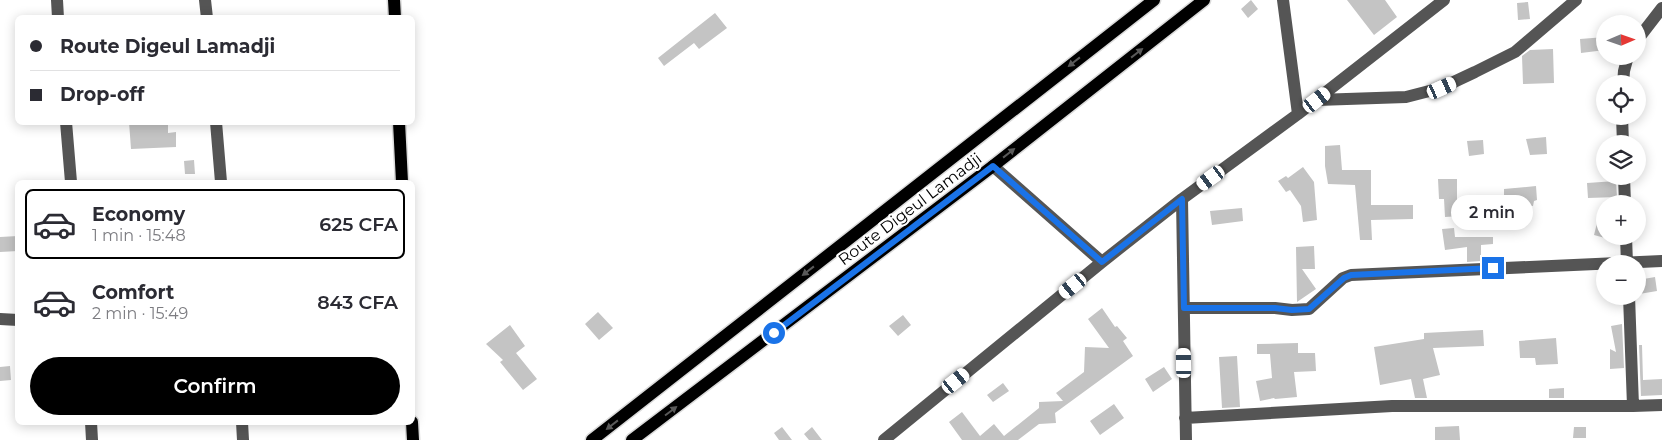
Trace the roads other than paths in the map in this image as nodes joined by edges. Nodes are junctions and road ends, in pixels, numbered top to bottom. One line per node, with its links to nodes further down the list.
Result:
1 (57, 0): 10 (street)
2 (205, 0): 11 (street)
3 (394, 0): 12 (main road)
4 (1154, 0): 41 (main road, Route Digeul Lamadji, one-way to 41)
5 (1204, 0): 19 (main road, Route Digeul Lamadji, one-way to 5)
6 (1283, 0): 15 (street)
7 (1444, 0): 14 (street)
8 (1576, 0): 14 (street)
9 (1662, 8): 13 (street)
10 (58, 15)
11 (207, 15)
12 (395, 15)
13 (1646, 29)
14 (1317, 100): 15 (street)
15 (1298, 114): 23 (street)
16 (66, 125): 20 (street)
17 (216, 125): 21 (street)
18 (399, 125): 22 (main road)
19 (993, 166): 25 (street); 42 (main road, Route Digeul Lamadji, one-way to 19)
20 (71, 180)
21 (221, 180)
22 (402, 180)
23 (1182, 199): 25 (street); 29 (street)
24 (1662, 261): 26 (street)
25 (1102, 262): 43 (street)
26 (1646, 262)
27 (1596, 264): 29 (street)
28 (1629, 305): 33 (street)
29 (1184, 308): 34 (street)
30 (0, 319): 31 (street)
31 (15, 320)
32 (1662, 405): 33 (street)
33 (1633, 406): 34 (street)
34 (1185, 418): 44 (street)
35 (90, 425): 38 (street)
36 (242, 425): 39 (street)
37 (412, 425): 40 (main road)
38 (92, 440)
39 (243, 440)
40 (413, 440)
41 (592, 440)
42 (632, 440)
43 (884, 440)
44 (1186, 440)

